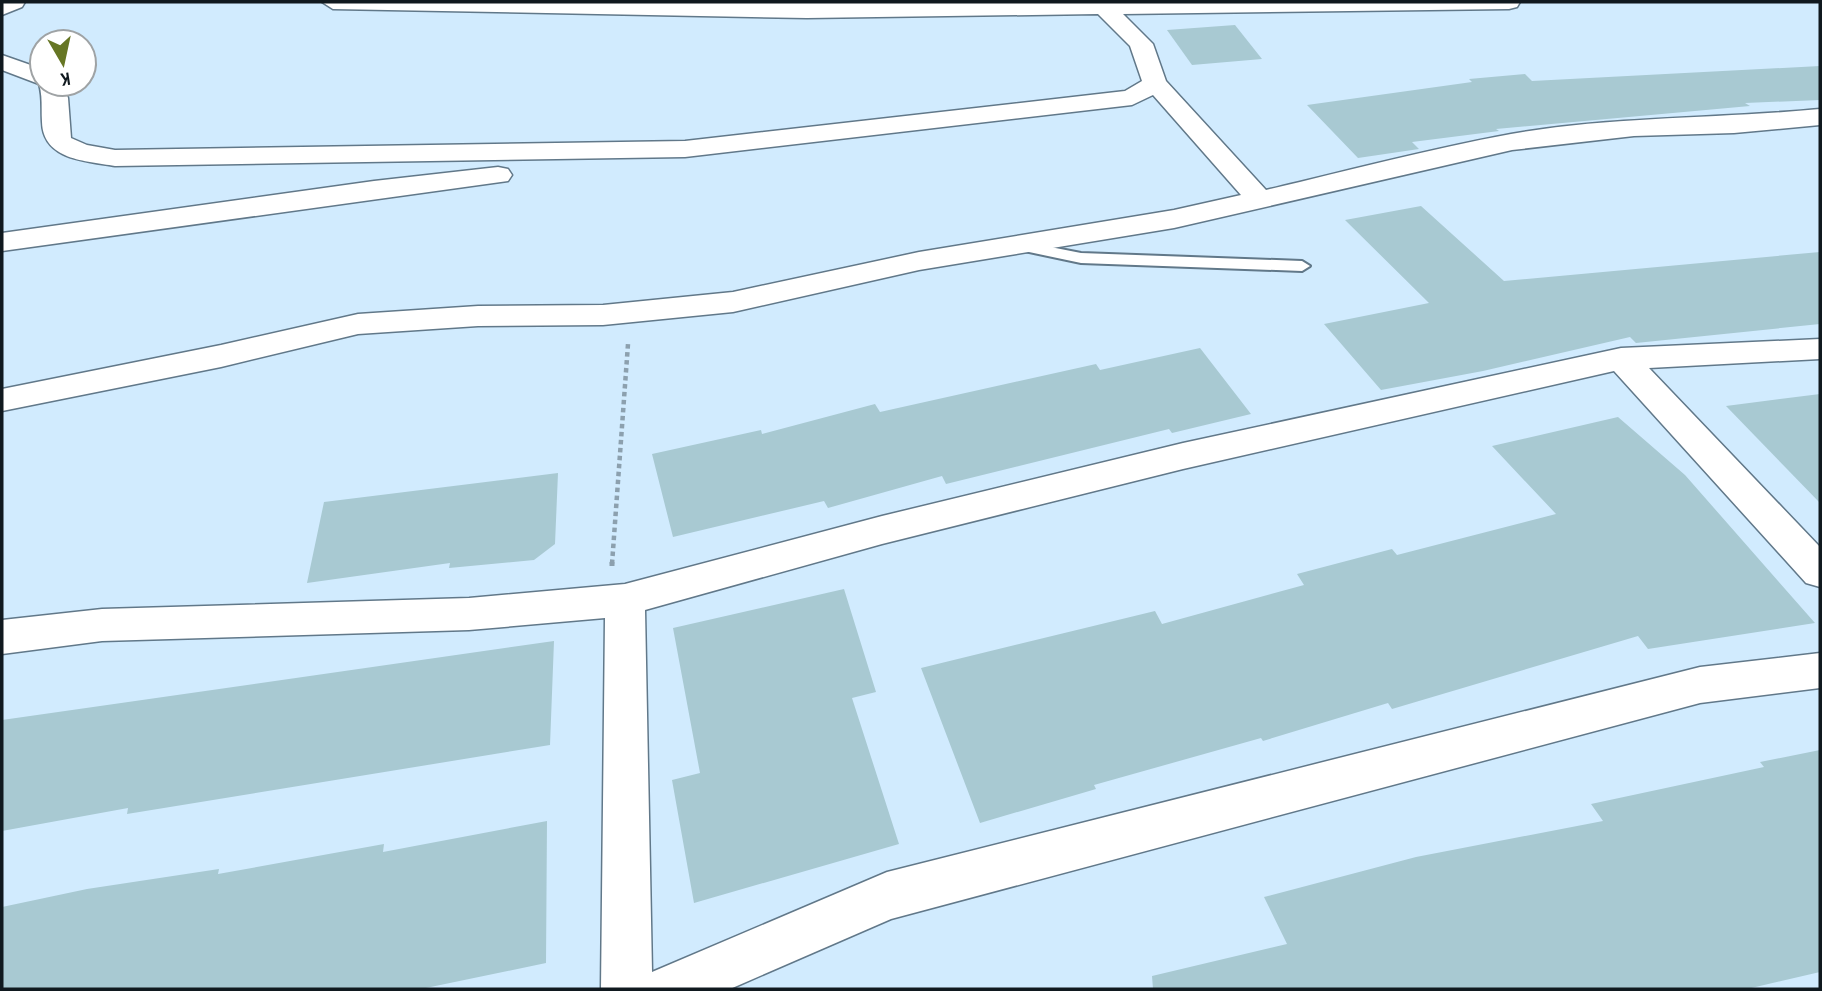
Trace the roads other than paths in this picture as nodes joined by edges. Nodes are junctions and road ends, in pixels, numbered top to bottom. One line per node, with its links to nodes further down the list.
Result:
1 (14, 2): 6 (street)
2 (333, 2): 4 (street)
3 (1509, 2): 5 (street)
4 (537, 3): 5 (street)
5 (1100, 4): 9 (street)
6 (2, 8)
7 (2, 62): 8 (street)
8 (28, 72)
9 (1155, 83): 12 (street); 13 (street)
10 (58, 98): 12 (street)
11 (1820, 117): 13 (street)
12 (621, 150): 14 (street)
13 (1260, 200): 15 (street)
14 (2, 242)
15 (1014, 245): 16 (lane); 19 (street)
16 (1302, 267)
17 (1820, 349): 18 (street)
18 (1621, 359): 20 (street); 21 (street)
19 (2, 400)
20 (1820, 572)
21 (625, 600): 22 (street); 24 (street)
22 (2, 637)
23 (1820, 670): 25 (street)
24 (627, 989)
25 (671, 989)

